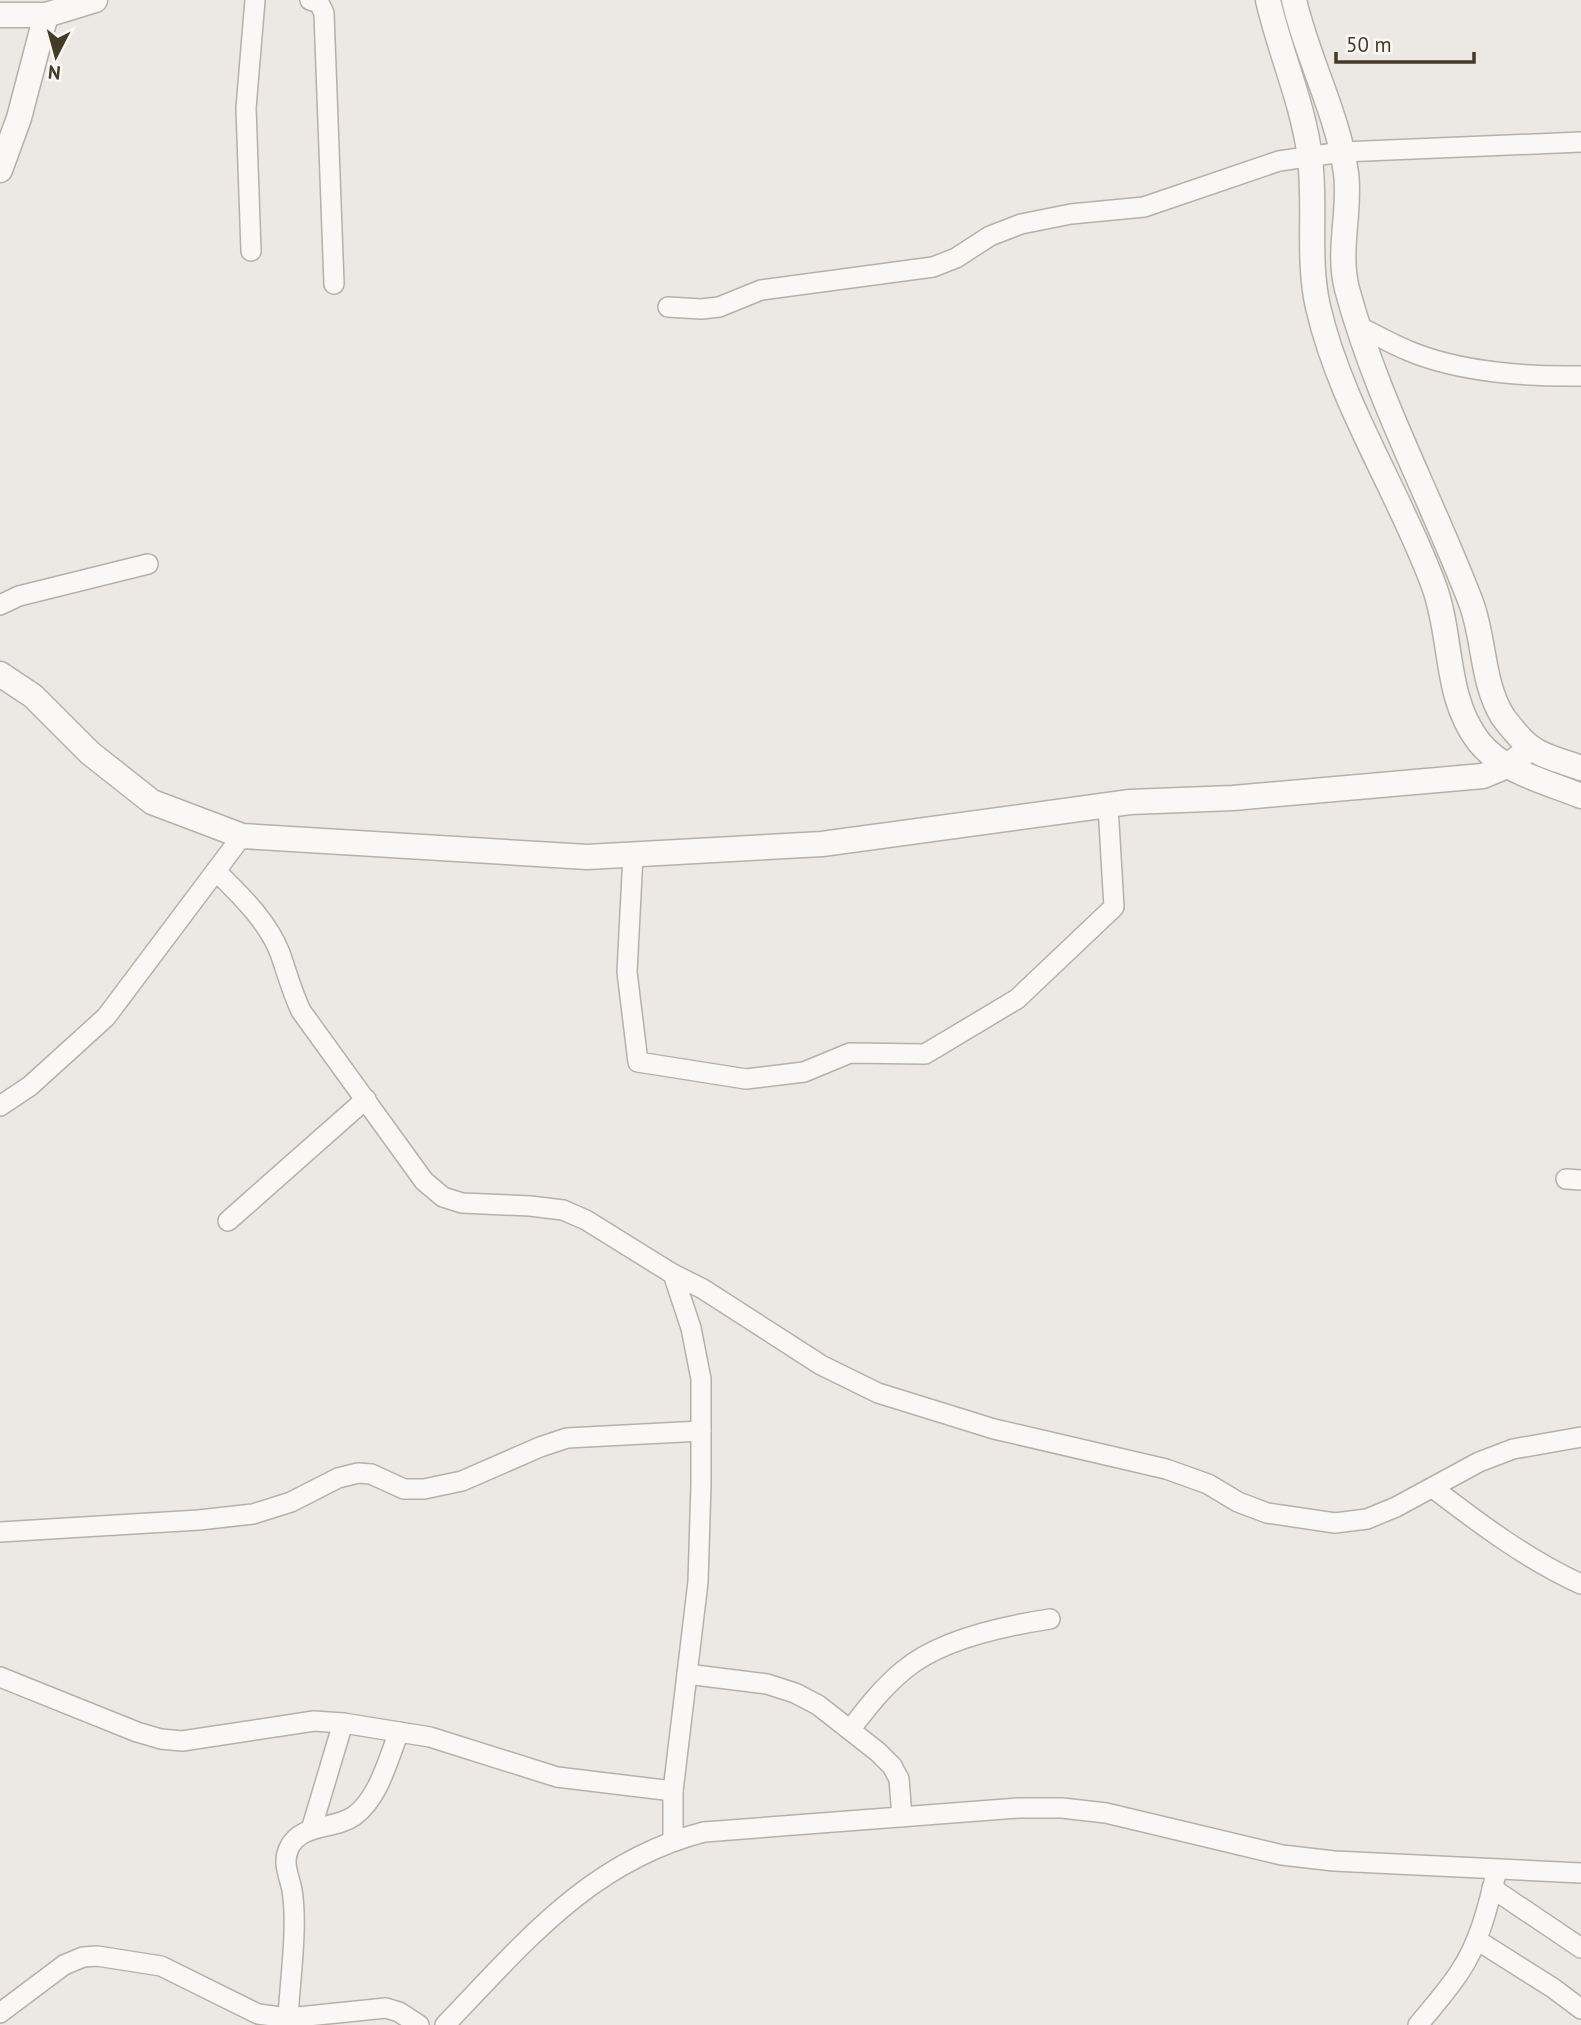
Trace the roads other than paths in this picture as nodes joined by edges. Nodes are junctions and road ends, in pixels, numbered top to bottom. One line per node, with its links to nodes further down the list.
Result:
1 (95, 0): 7 (street)
2 (255, 0): 12 (street)
3 (310, 0): 13 (street)
4 (1268, 0): 10 (street)
5 (1294, 0): 9 (street)
6 (0, 15): 7 (street)
7 (46, 15): 11 (street)
8 (1581, 142): 9 (street)
9 (1342, 152): 10 (street); 15 (street)
10 (1310, 157): 14 (street); 21 (street)
11 (0, 170)
12 (251, 251)
13 (334, 284)
14 (667, 307)
15 (1360, 327): 16 (street); 20 (street)
16 (1581, 376)
17 (148, 564): 18 (street)
18 (0, 605)
19 (0, 674): 25 (street)
20 (1531, 748): 21 (street); 22 (street)
21 (1507, 766): 23 (street); 24 (street)
22 (1581, 768)
23 (1581, 796)
24 (1108, 806): 26 (street); 26 (street)
25 (242, 836): 26 (street); 27 (street)
26 (633, 855)
27 (216, 871): 28 (street); 29 (street)
28 (366, 1099): 30 (street); 31 (street)
29 (0, 1106)
30 (228, 1221)
31 (673, 1274): 32 (street); 34 (street)
32 (701, 1431): 35 (street); 38 (street)
33 (1581, 1437): 34 (street)
34 (1433, 1488): 36 (street)
35 (0, 1532)
36 (1581, 1584)
37 (1049, 1619): 41 (street)
38 (687, 1674): 41 (street); 43 (street)
39 (0, 1677): 40 (street)
40 (343, 1723): 42 (street); 45 (street)
41 (850, 1730): 44 (street)
42 (399, 1732): 43 (street); 45 (street)
43 (673, 1791): 46 (street)
44 (902, 1817): 46 (street); 48 (street)
45 (311, 1830): 53 (street)
46 (673, 1840): 55 (street)
47 (1581, 1872): 48 (street)
48 (1494, 1879): 49 (street); 50 (street)
49 (1477, 1940): 51 (street); 56 (street)
50 (1581, 1948)
51 (1581, 2009)
52 (7, 2017): 53 (street)
53 (288, 2018): 54 (street)
54 (419, 2025)
55 (445, 2025)
56 (1418, 2025)

